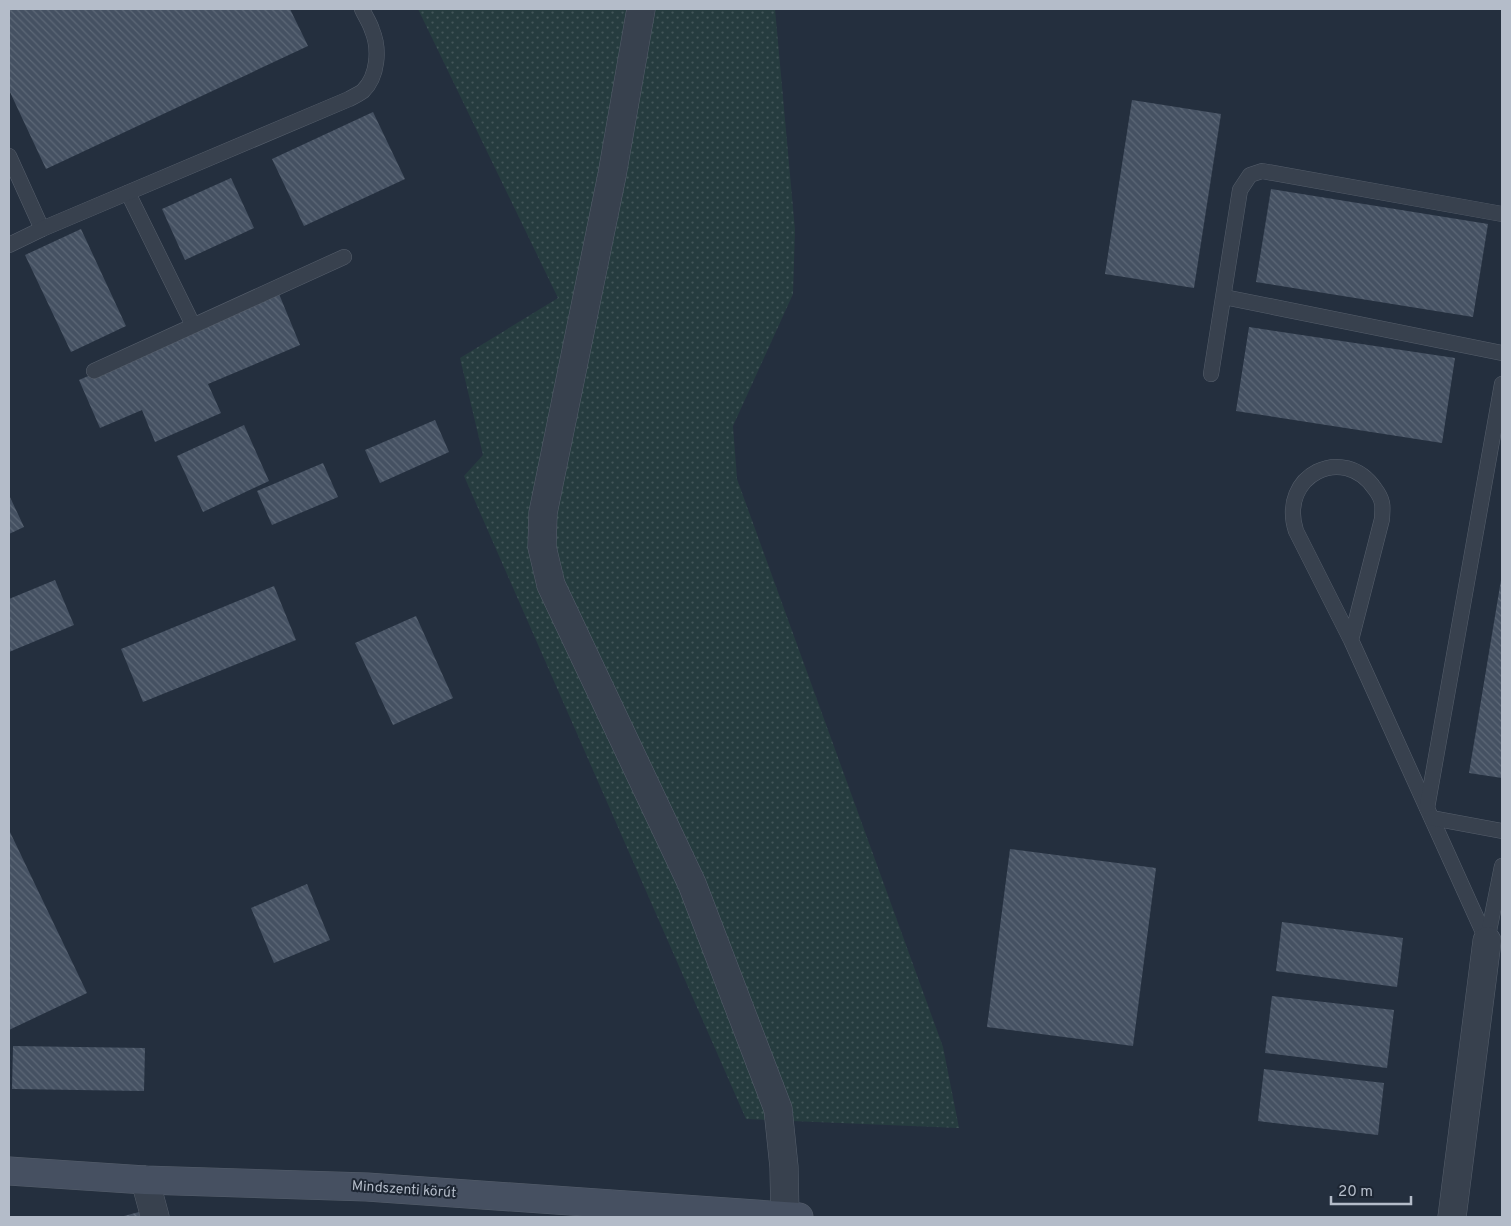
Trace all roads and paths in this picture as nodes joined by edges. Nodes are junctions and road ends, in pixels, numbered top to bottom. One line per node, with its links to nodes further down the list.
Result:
1 (362, 9): 4 (lane)
2 (641, 9): 23 (street)
3 (9, 156): 6 (lane)
4 (128, 193): 6 (lane); 10 (lane)
5 (1502, 214): 9 (lane)
6 (42, 229): 7 (lane)
7 (9, 245)
8 (344, 257): 10 (lane)
9 (1224, 297): 11 (lane); 13 (lane)
10 (193, 325): 12 (lane)
11 (1502, 353)
12 (94, 371)
13 (1211, 374)
14 (1502, 384): 16 (lane)
15 (1351, 640): 15 (lane); 16 (lane)
16 (1429, 813): 17 (lane); 19 (lane)
17 (1502, 831)
18 (1502, 866): 19 (lane)
19 (1487, 941): 24 (street)
20 (9, 1171): 21 (street, Mindszenti körút)
21 (145, 1180): 22 (street); 23 (street, Mindszenti körút)
22 (155, 1217)
23 (792, 1217)
24 (1452, 1217)

